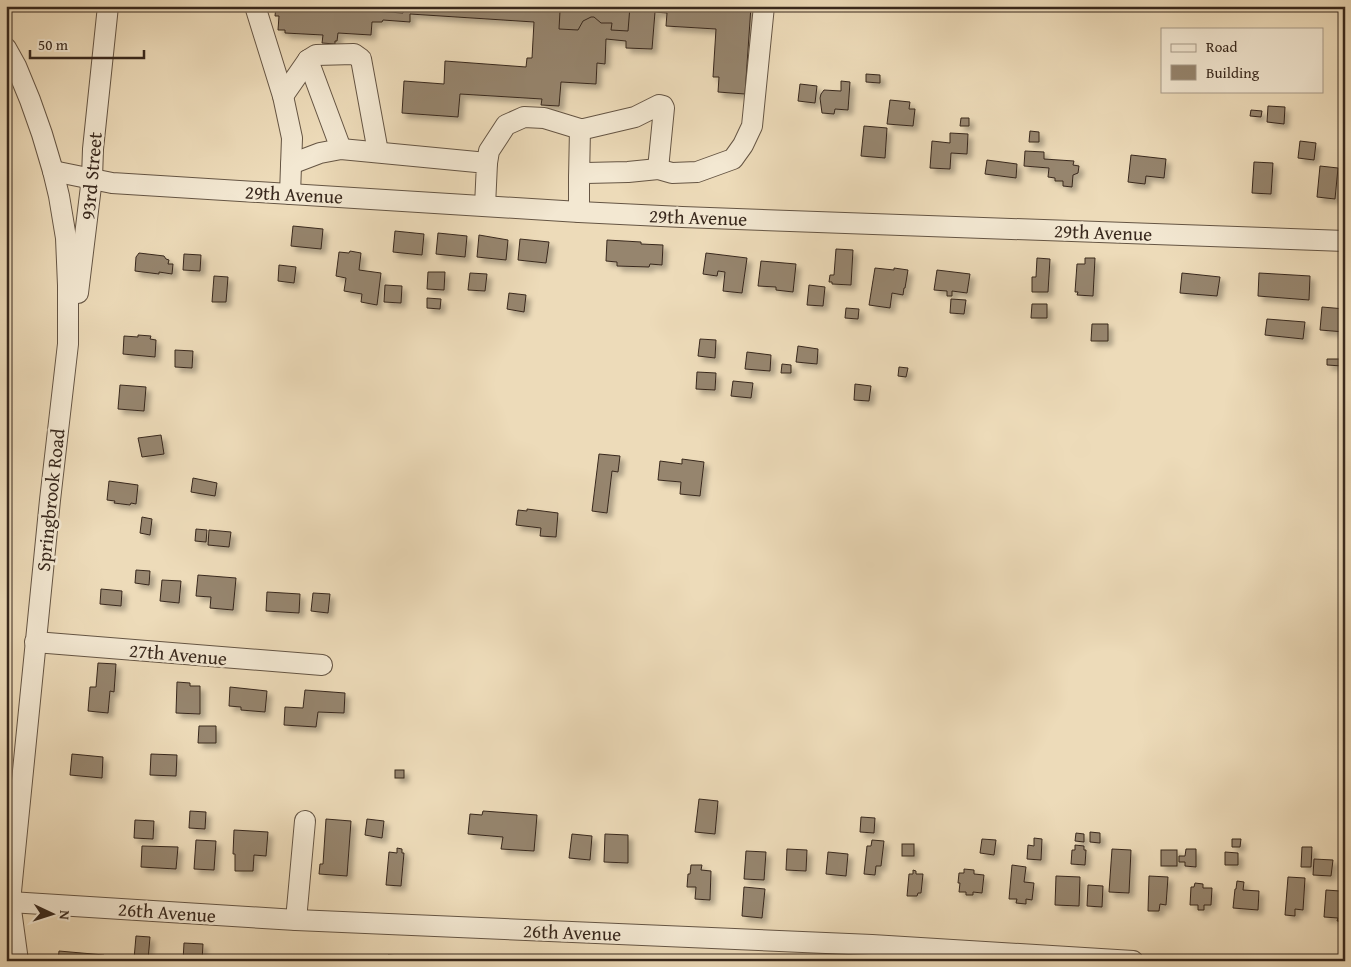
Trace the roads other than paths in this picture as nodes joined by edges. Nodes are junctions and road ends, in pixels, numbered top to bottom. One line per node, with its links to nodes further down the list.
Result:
1 (108, 6): 14 (street, 93rd Street)
2 (255, 6): 6 (street)
3 (764, 6): 12 (street)
4 (6, 48): 13 (street, Springbrook Road)
5 (308, 60): 6 (street); 8 (street); 9 (street)
6 (284, 96): 11 (street)
7 (580, 129): 10 (street); 12 (street); 15 (street)
8 (340, 149): 9 (street); 11 (street)
9 (378, 152): 10 (street)
10 (488, 162): 17 (street)
11 (291, 164): 16 (street)
12 (658, 169): 15 (street)
13 (53, 171): 14 (street, 29th Avenue); 20 (street, Springbrook Road)
14 (92, 178): 16 (street, 29th Avenue); 20 (street, 93rd Street)
15 (579, 178): 18 (street)
16 (290, 194): 17 (street, 29th Avenue)
17 (486, 206): 18 (street, 29th Avenue)
18 (579, 212): 19 (street, 29th Avenue)
19 (1345, 241)
20 (68, 344): 21 (street, Springbrook Road)
21 (35, 642): 22 (street, 27th Avenue); 24 (street, Springbrook Road)
22 (322, 665)
23 (305, 821): 25 (street)
24 (10, 902): 25 (street, 26th Avenue); 27 (street, Springbrook Road)
25 (296, 920): 26 (street, 26th Avenue)
26 (872, 953): 28 (street, 26th Avenue)
27 (18, 961)
28 (1133, 961)

